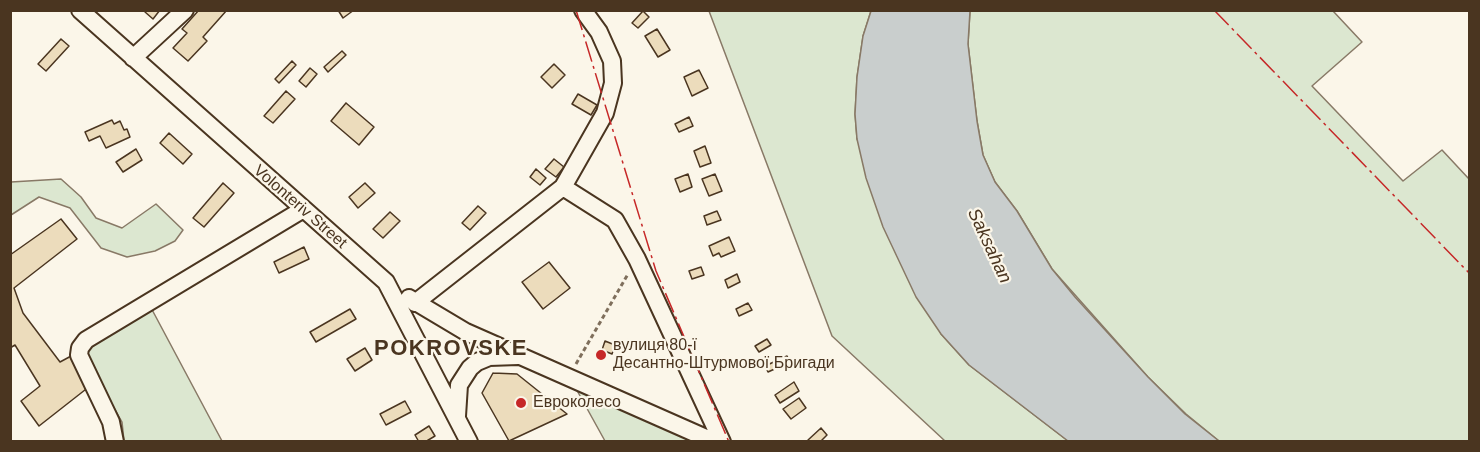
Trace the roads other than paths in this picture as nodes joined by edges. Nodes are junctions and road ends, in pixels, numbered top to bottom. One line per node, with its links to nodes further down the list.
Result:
1 (80, 10): 4 (street, Volonteriv Street)
2 (186, 10): 4 (street)
3 (583, 10): 5 (street)
4 (133, 58): 6 (street, Volonteriv Street)
5 (563, 187): 8 (street); 14 (street)
6 (302, 210): 7 (street, Volonteriv Street); 11 (street)
7 (386, 282): 8 (street); 10 (street, Volonteriv Street)
8 (415, 303): 9 (street)
9 (524, 356): 10 (street); 13 (street)
10 (457, 417): 12 (street, Volonteriv Street)
11 (115, 441)
12 (469, 441)
13 (715, 441)
14 (722, 441)

